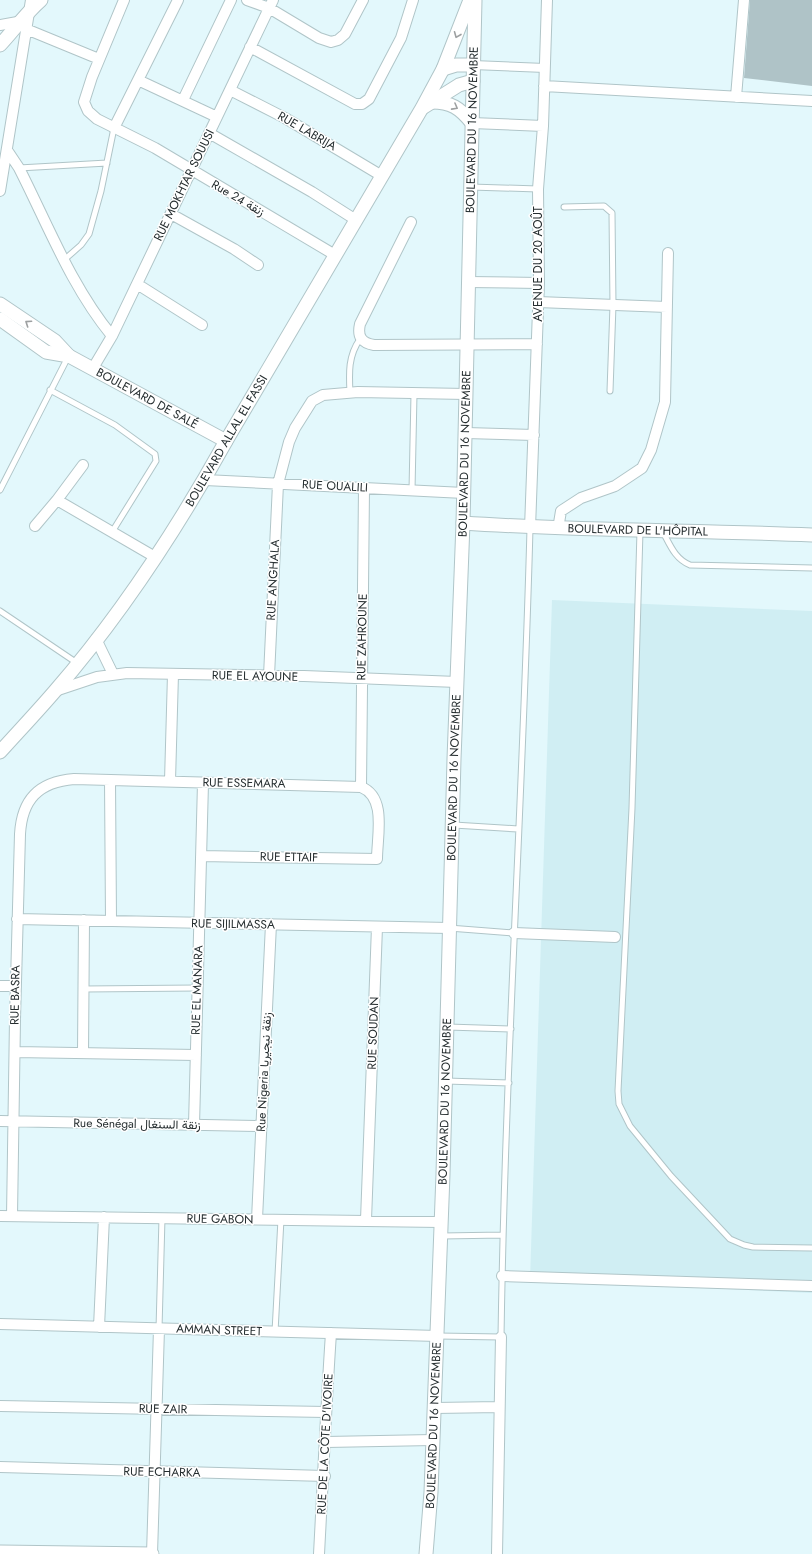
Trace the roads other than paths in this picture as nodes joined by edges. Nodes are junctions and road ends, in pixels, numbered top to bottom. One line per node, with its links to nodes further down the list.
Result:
1 (41, 0): 13 (street)
2 (124, 0): 17 (street)
3 (178, 0): 21 (street)
4 (231, 0): 26 (street)
5 (247, 0): 12 (street)
6 (363, 0): 12 (street)
7 (413, 0): 16 (street)
8 (470, 0): 20 (street, BOULEVARD ALLAL EL FASSI, one-way to 20)
9 (475, 0): 18 (street, BOULEVARD DU 16 NOVEMBRE)
10 (547, 0): 19 (street, AVENUE DU 20 AOÛT)
11 (744, 0): 25 (street)
12 (271, 4): 16 (street, RUE MOKHTAR SOUUSI)
13 (27, 15): 14 (street); 15 (street); 17 (street); 34 (street)
14 (0, 25)
15 (0, 45)
16 (250, 47): 24 (street, RUE MOKHTAR SOUUSI)
17 (99, 59): 32 (street, Rue 24 زنقة)
18 (473, 64): 19 (street); 20 (street); 22 (street, BOULEVARD DU 16 NOVEMBRE)
19 (545, 68): 23 (street, AVENUE DU 20 AOÛT)
20 (443, 70): 28 (street, BOULEVARD ALLAL EL FASSI)
21 (138, 80): 26 (street); 32 (street)
22 (473, 81): 28 (street, BOULEVARD ALLAL EL FASSI); 30 (street, BOULEVARD DU 16 NOVEMBRE)
23 (544, 86): 25 (street); 31 (street, AVENUE DU 20 AOÛT)
24 (230, 90): 29 (street, RUE MOKHTAR SOUUSI); 38 (street, RUE LABRIJA)
25 (736, 97): 27 (street)
26 (183, 100): 29 (street)
27 (812, 101)
28 (427, 105): 30 (street, one-way to 30); 38 (street, BOULEVARD ALLAL EL FASSI)
29 (217, 117): 33 (street, RUE MOKHTAR SOUUSI)
30 (472, 123): 31 (street); 39 (street, BOULEVARD DU 16 NOVEMBRE)
31 (543, 126): 40 (street, AVENUE DU 20 AOÛT)
32 (114, 128): 35 (lane); 37 (street, Rue 24 زنقة)
33 (209, 134): 37 (street, RUE MOKHTAR SOUUSI); 44 (street)
34 (6, 150): 36 (street); 41 (street)
35 (107, 163): 36 (lane); 48 (lane)
36 (19, 168): 48 (street)
37 (191, 170): 43 (street, RUE MOKHTAR SOUUSI); 47 (street, Rue 24 زنقة)
38 (382, 176): 44 (street, BOULEVARD ALLAL EL FASSI)
39 (470, 187): 40 (lane); 50 (street, BOULEVARD DU 16 NOVEMBRE)
40 (538, 189): 51 (street, AVENUE DU 20 AOÛT)
41 (0, 191)
42 (564, 208): 55 (lane)
43 (171, 214): 49 (street); 52 (street, RUE MOKHTAR SOUUSI)
44 (356, 220): 47 (street, BOULEVARD ALLAL EL FASSI)
45 (411, 222): 60 (street)
46 (668, 253): 56 (street)
47 (335, 255): 72 (street, BOULEVARD ALLAL EL FASSI)
48 (64, 260): 59 (street)
49 (258, 266)
50 (468, 282): 51 (street); 62 (street, BOULEVARD DU 16 NOVEMBRE)
51 (539, 283): 53 (street, AVENUE DU 20 AOÛT)
52 (137, 284): 58 (street); 59 (street, RUE MOKHTAR SOUUSI)
53 (538, 302): 55 (street); 61 (street, AVENUE DU 20 AOÛT)
54 (0, 304): 63 (street, BOULEVARD DE SALÉ, one-way to 54)
55 (613, 305): 56 (street); 66 (lane)
56 (667, 307): 84 (street)
57 (0, 319): 63 (street, BOULEVARD DE SALÉ)
58 (202, 325)
59 (112, 336): 64 (street, RUE MOKHTAR SOUUSI)
60 (360, 339): 62 (street); 67 (lane)
61 (537, 344): 62 (street); 71 (street, AVENUE DU 20 AOÛT)
62 (466, 346): 69 (street, BOULEVARD DU 16 NOVEMBRE)
63 (68, 356): 64 (street, BOULEVARD DE SALÉ); 65 (lane)
64 (93, 368): 72 (street, BOULEVARD DE SALÉ)
65 (50, 390): 77 (lane); 87 (lane)
66 (610, 391)
67 (350, 393): 68 (street, RUE ANGHALA); 75 (street, RUE ANGHALA)
68 (414, 394): 69 (street, RUE ANGHALA); 78 (lane)
69 (466, 394): 70 (street, BOULEVARD DU 16 NOVEMBRE)
70 (466, 433): 71 (street); 79 (street, BOULEVARD DU 16 NOVEMBRE)
71 (534, 435): 83 (street, AVENUE DU 20 AOÛT)
72 (226, 441): 74 (street, BOULEVARD ALLAL EL FASSI)
73 (83, 465): 80 (street)
74 (205, 480): 75 (street, RUE OUALILI); 89 (street, BOULEVARD ALLAL EL FASSI)
75 (278, 484): 76 (street, RUE OUALILI); 96 (street, RUE ANGHALA)
76 (364, 488): 78 (street, RUE OUALILI); 97 (street, RUE ZAHROUNE)
77 (0, 490)
78 (412, 490): 79 (street, RUE OUALILI)
79 (464, 493): 81 (street, BOULEVARD DU 16 NOVEMBRE)
80 (57, 500): 82 (street); 87 (street)
81 (463, 523): 83 (street, BOULEVARD DE L'HÔPITAL); 98 (street, BOULEVARD DU 16 NOVEMBRE)
82 (35, 526)
83 (530, 528): 84 (street, BOULEVARD DE L'HÔPITAL); 107 (lane)
84 (558, 529): 85 (street, BOULEVARD DE L'HÔPITAL)
85 (640, 530): 86 (street, BOULEVARD DE L'HÔPITAL); 143 (lane)
86 (662, 530): 88 (street, BOULEVARD DE L'HÔPITAL); 90 (lane)
87 (112, 532): 89 (street)
88 (812, 535)
89 (156, 558): 92 (street, BOULEVARD ALLAL EL FASSI)
90 (812, 568)
91 (0, 611): 93 (lane)
92 (96, 639): 93 (street, BOULEVARD ALLAL EL FASSI); 94 (street)
93 (77, 663): 99 (street, BOULEVARD ALLAL EL FASSI)
94 (113, 674): 95 (street, RUE EL AYOUNE); 99 (street, RUE EL AYOUNE)
95 (173, 674): 96 (street, RUE EL AYOUNE); 102 (street)
96 (268, 676): 97 (street, RUE EL AYOUNE)
97 (361, 679): 98 (street, RUE EL AYOUNE); 105 (street, RUE ZAHROUNE)
98 (457, 682): 106 (street, BOULEVARD DU 16 NOVEMBRE)
99 (56, 690): 100 (street, BOULEVARD ALLAL EL FASSI)
100 (0, 752)
101 (110, 780): 102 (street, RUE ESSEMARA); 104 (street, RUE ESSEMARA); 111 (street)
102 (170, 781): 103 (street, RUE ESSEMARA)
103 (203, 783): 105 (street, RUE ESSEMARA); 108 (street, RUE EL MANARA)
104 (48, 786): 109 (street, RUE BASRA)
105 (361, 787): 108 (street, RUE ETTAIF)
106 (452, 825): 107 (lane); 115 (street, BOULEVARD DU 16 NOVEMBRE)
107 (518, 829): 116 (lane)
108 (201, 856): 112 (street, RUE EL MANARA)
109 (17, 919): 110 (street, RUE SIJILMASSA); 119 (street, RUE BASRA)
110 (84, 920): 111 (street, RUE SIJILMASSA); 121 (street)
111 (111, 921): 112 (street, RUE SIJILMASSA)
112 (199, 923): 113 (street, RUE SIJILMASSA); 120 (street, RUE EL MANARA)
113 (271, 924): 114 (street, RUE SIJILMASSA); 132 (street, Rue Nigeria زنقة نيجيريا)
114 (378, 926): 115 (street, RUE SIJILMASSA); 139 (street, RUE SOUDAN)
115 (449, 928): 116 (lane); 122 (street, BOULEVARD DU 16 NOVEMBRE)
116 (514, 932): 117 (street); 123 (lane)
117 (615, 937)
118 (0, 986): 119 (street)
119 (16, 986): 124 (street, RUE BASRA)
120 (197, 988): 121 (lane); 126 (street, RUE EL MANARA)
121 (84, 989): 125 (street)
122 (447, 1027): 123 (lane); 127 (street, BOULEVARD DU 16 NOVEMBRE)
123 (511, 1029): 128 (lane)
124 (15, 1052): 125 (street); 130 (street, RUE BASRA)
125 (83, 1053): 126 (street)
126 (196, 1055): 131 (street, RUE EL MANARA)
127 (445, 1081): 128 (lane); 140 (street, BOULEVARD DU 16 NOVEMBRE)
128 (509, 1083): 141 (lane)
129 (0, 1120): 130 (street, Rue Sénégal زنقة السنغال)
130 (13, 1121): 131 (street, Rue Sénégal زنقة السنغال); 134 (street, RUE BASRA)
131 (194, 1125): 132 (street, Rue Sénégal زنقة السنغال)
132 (262, 1126): 137 (street, Rue Nigeria زنقة نيجيريا)
133 (0, 1216): 134 (street, RUE GABON)
134 (12, 1216): 135 (street, RUE GABON)
135 (104, 1217): 136 (street, RUE GABON); 147 (street)
136 (162, 1218): 137 (street, RUE GABON); 148 (lane)
137 (257, 1219): 138 (street, RUE GABON)
138 (281, 1220): 139 (street, RUE GABON); 149 (lane)
139 (366, 1220): 140 (street, RUE GABON)
140 (441, 1222): 142 (street, BOULEVARD DU 16 NOVEMBRE)
141 (503, 1235): 142 (lane); 144 (lane)
142 (440, 1236): 151 (street, BOULEVARD DU 16 NOVEMBRE)
143 (812, 1248)
144 (502, 1276): 145 (street); 152 (lane)
145 (812, 1286)
146 (0, 1324): 147 (street, AMMAN STREET)
147 (99, 1327): 148 (street, AMMAN STREET)
148 (160, 1328): 149 (street, AMMAN STREET); 156 (street)
149 (275, 1332): 150 (street, AMMAN STREET)
150 (331, 1333): 151 (street, AMMAN STREET); 157 (street, RUE DE LA CÔTE D'IVOIRE)
151 (438, 1336): 152 (lane); 155 (street, BOULEVARD DU 16 NOVEMBRE)
152 (501, 1337): 154 (street)
153 (0, 1406): 156 (street, RUE ZAIR)
154 (499, 1407): 155 (street); 167 (street)
155 (435, 1408): 158 (street, BOULEVARD DU 16 NOVEMBRE)
156 (157, 1409): 157 (street, RUE ZAIR); 161 (street)
157 (326, 1412): 159 (street, RUE DE LA CÔTE D'IVOIRE)
158 (433, 1440): 159 (street); 166 (street, BOULEVARD DU 16 NOVEMBRE)
159 (326, 1442): 162 (street, RUE DE LA CÔTE D'IVOIRE)
160 (0, 1467): 161 (street, RUE ECHARKA)
161 (154, 1472): 162 (street, RUE ECHARKA); 164 (street)
162 (325, 1476): 165 (street, RUE DE LA CÔTE D'IVOIRE)
163 (7, 1553): 164 (street)
164 (152, 1554)
165 (319, 1554)
166 (426, 1554)
167 (496, 1554)

